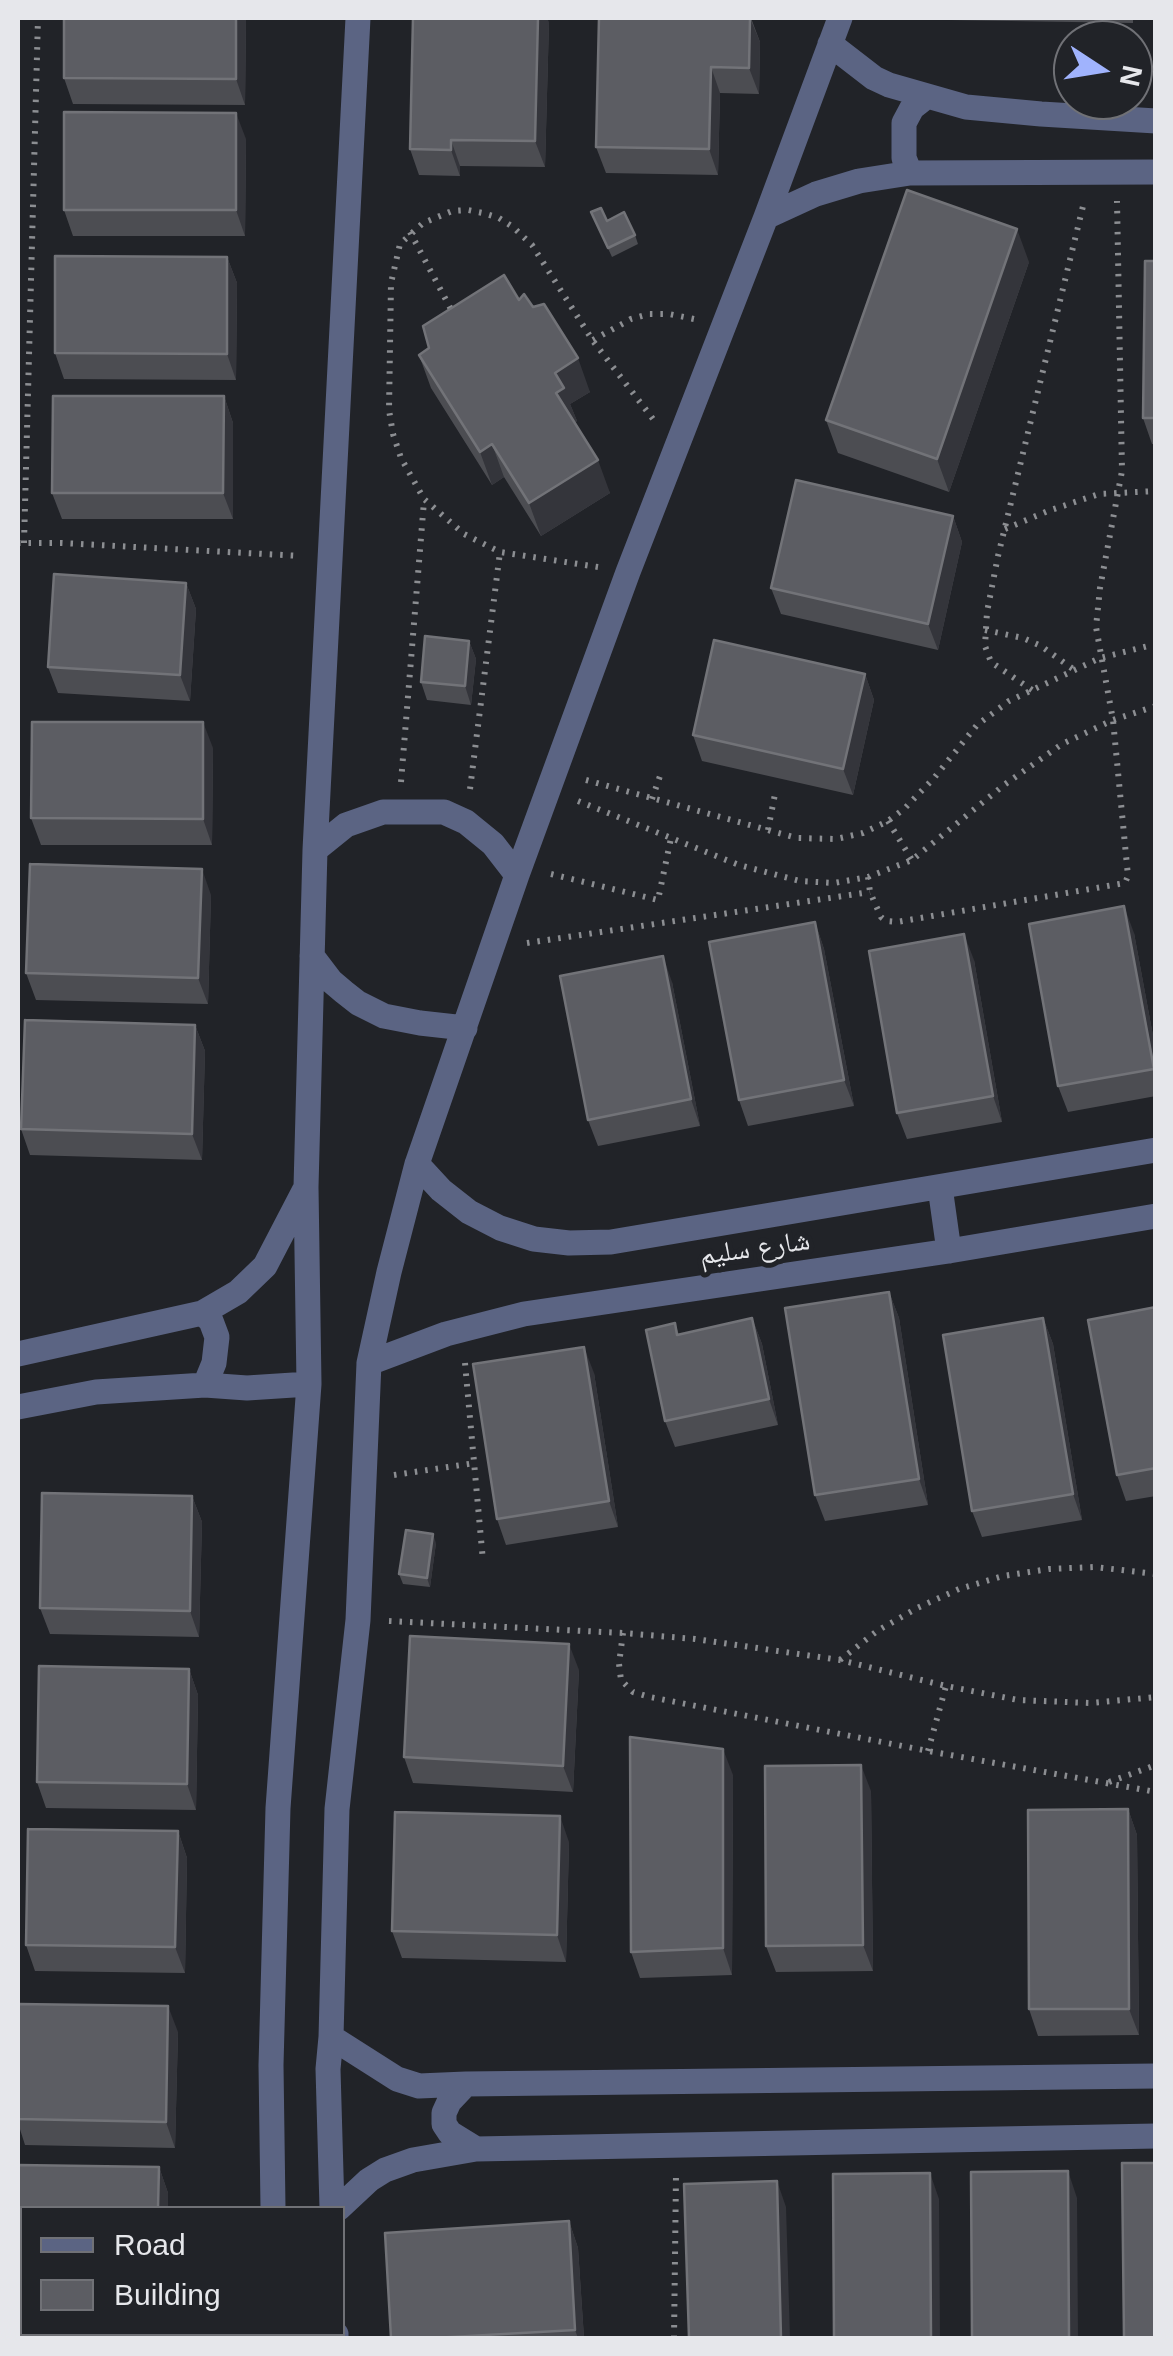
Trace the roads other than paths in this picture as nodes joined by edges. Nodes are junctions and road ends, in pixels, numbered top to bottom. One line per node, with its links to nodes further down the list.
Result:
1 (358, 18): 9 (street)
2 (840, 18): 3 (street)
3 (830, 44): 4 (street); 8 (street)
4 (926, 97): 5 (street); 7 (street)
5 (1156, 121)
6 (1156, 172): 7 (street)
7 (910, 173): 8 (street)
8 (766, 217): 10 (street)
9 (315, 850): 10 (street); 11 (street)
10 (519, 871): 12 (street)
11 (312, 956): 12 (street); 15 (street)
12 (465, 1028): 14 (street)
13 (1156, 1150): 16 (street, شارع سليم)
14 (418, 1164): 16 (street, شارع سليم); 21 (street)
15 (306, 1187): 19 (street); 23 (street)
16 (940, 1187): 18 (street)
17 (1156, 1216): 18 (street, شارع سليم)
18 (950, 1251): 21 (street, شارع سليم)
19 (202, 1312): 20 (street); 22 (street)
20 (18, 1354)
21 (369, 1363): 25 (street)
22 (205, 1384): 23 (street); 24 (street)
23 (309, 1384): 30 (street)
24 (18, 1408)
25 (331, 2037): 27 (street); 31 (street)
26 (1156, 2076): 27 (street)
27 (466, 2084): 29 (street)
28 (1156, 2136): 29 (street)
29 (476, 2149): 32 (street)
30 (272, 2206)
31 (336, 2206)
32 (338, 2206)

